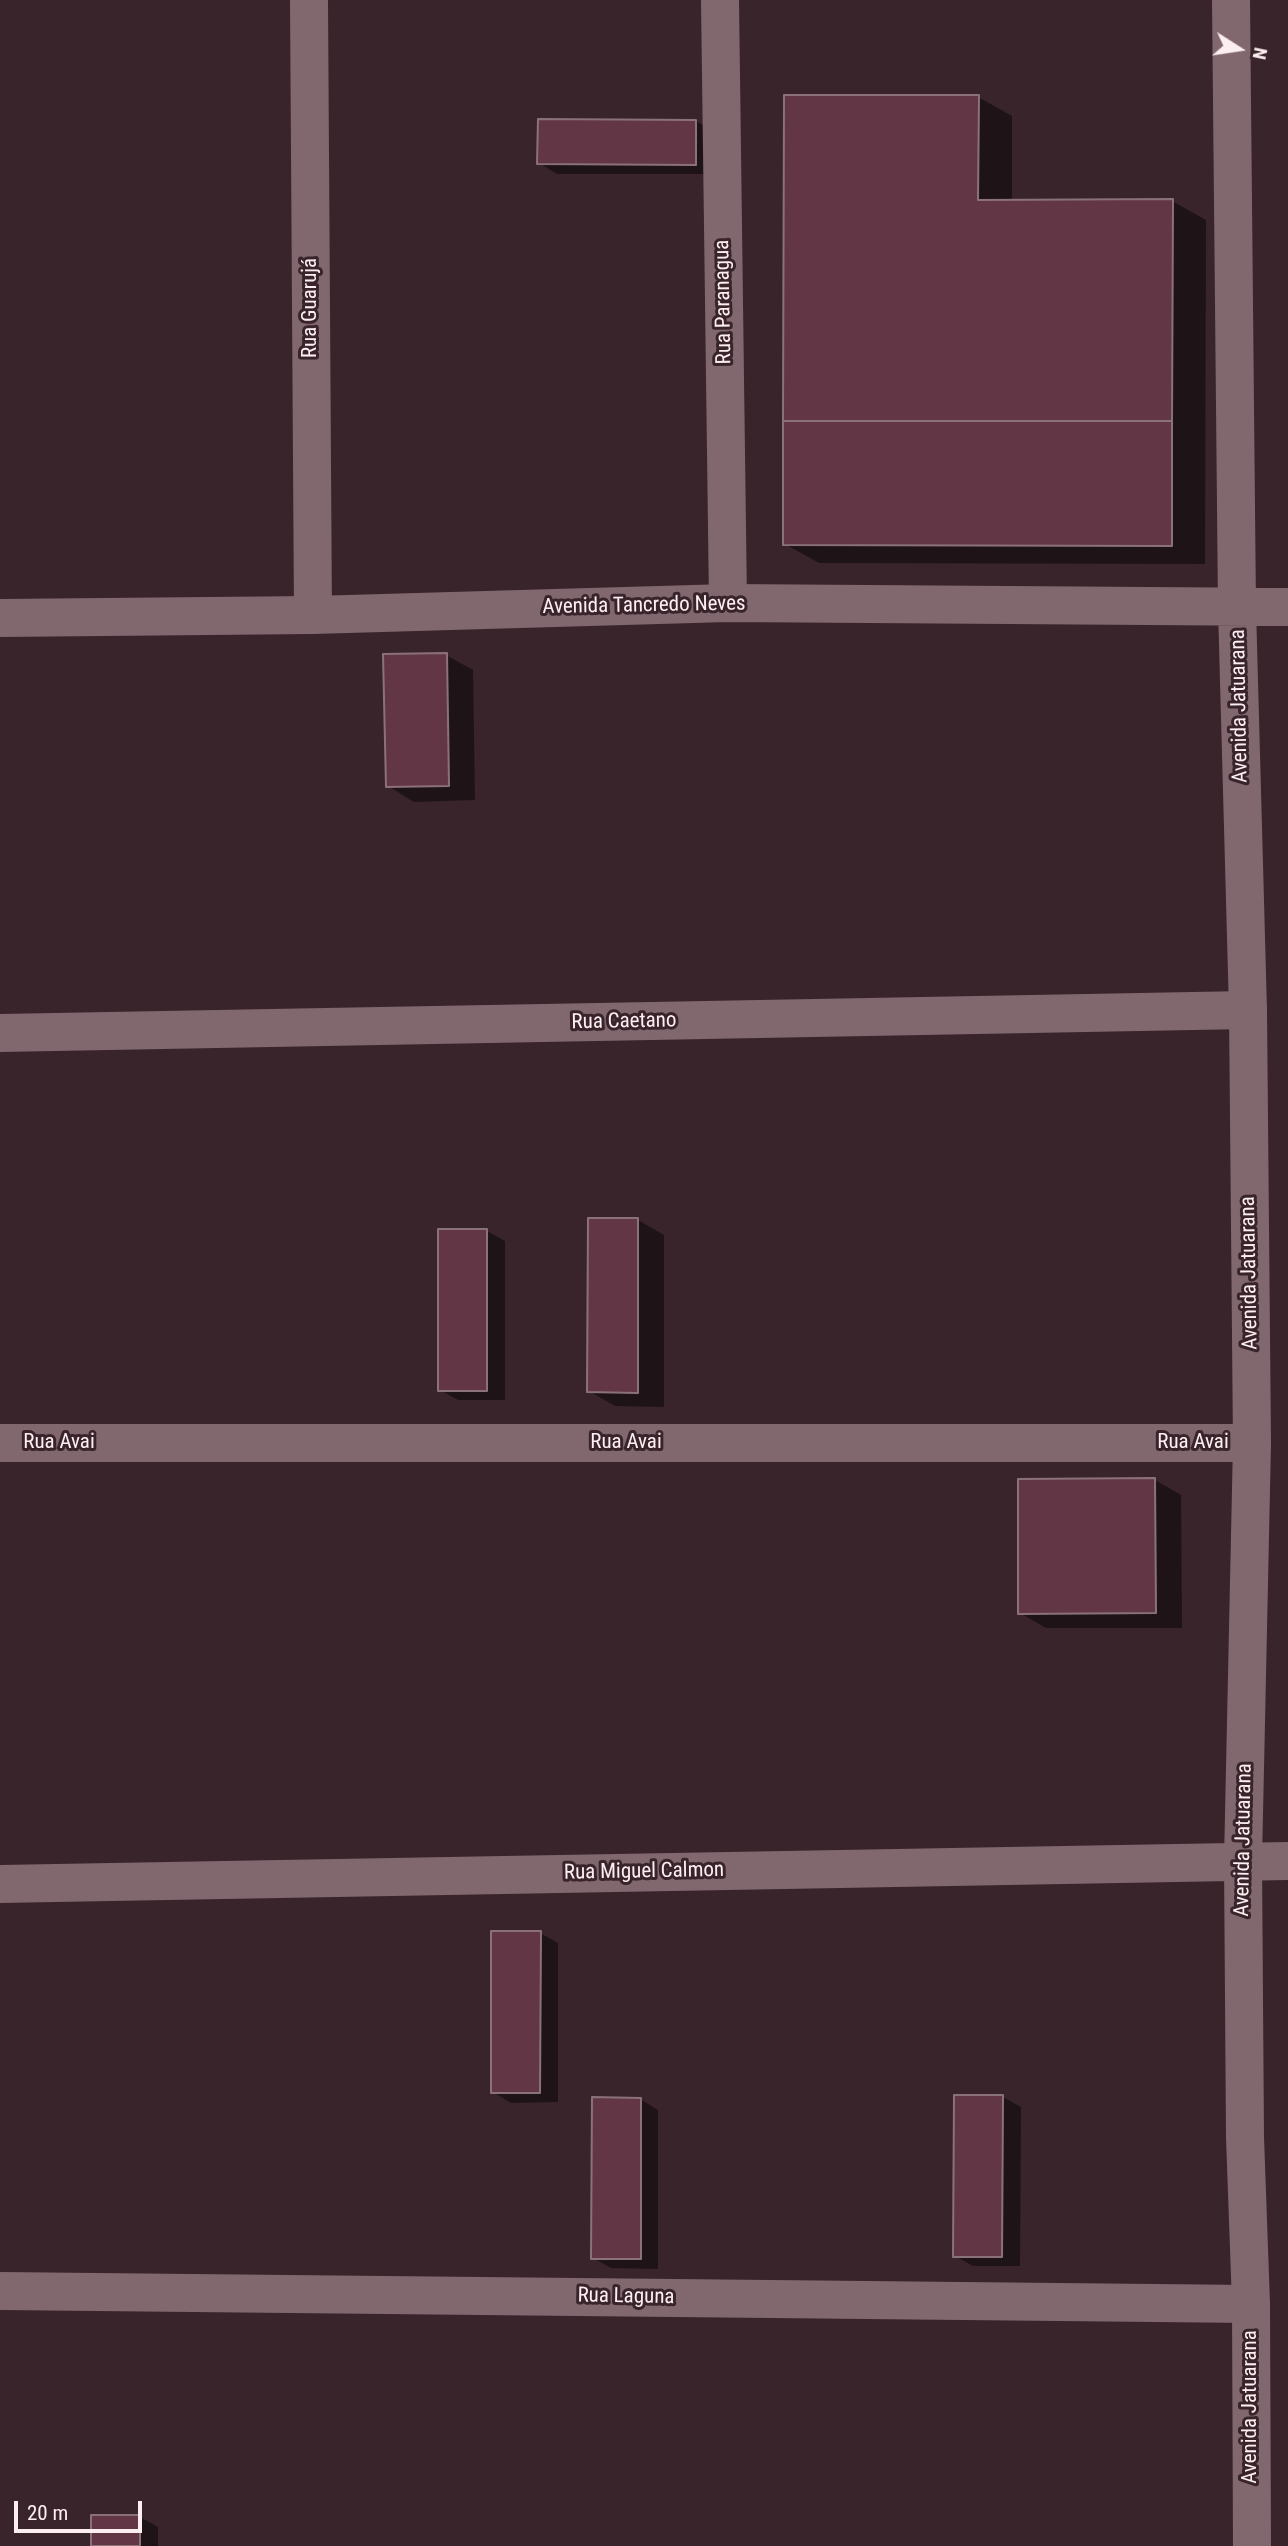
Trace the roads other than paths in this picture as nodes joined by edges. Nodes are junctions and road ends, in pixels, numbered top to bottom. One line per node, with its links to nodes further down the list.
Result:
1 (309, 0): 7 (street, Rua Guarujá)
2 (720, 0): 4 (street, Rua Paranagua)
3 (1231, 0): 6 (street, Avenida Jatuarana)
4 (728, 603): 6 (street, Avenida Tancredo Neves); 7 (street, Avenida Tancredo Neves)
5 (1288, 607): 6 (street, Avenida Tancredo Neves)
6 (1237, 608): 9 (street, Avenida Jatuarana)
7 (313, 615): 8 (street, Avenida Tancredo Neves)
8 (0, 618)
9 (1248, 1010): 10 (street, Rua Caetano); 12 (street, Avenida Jatuarana)
10 (0, 1033)
11 (0, 1443): 12 (street, Rua Avai)
12 (1252, 1443): 13 (street, Avenida Jatuarana)
13 (1243, 1861): 14 (street, Rua Miguel Calmon); 15 (street, Rua Miguel Calmon); 17 (street, Avenida Jatuarana)
14 (1288, 1861)
15 (0, 1884)
16 (0, 2291): 17 (street, Rua Laguna)
17 (1251, 2304): 18 (street, Avenida Jatuarana)
18 (1252, 2546)

